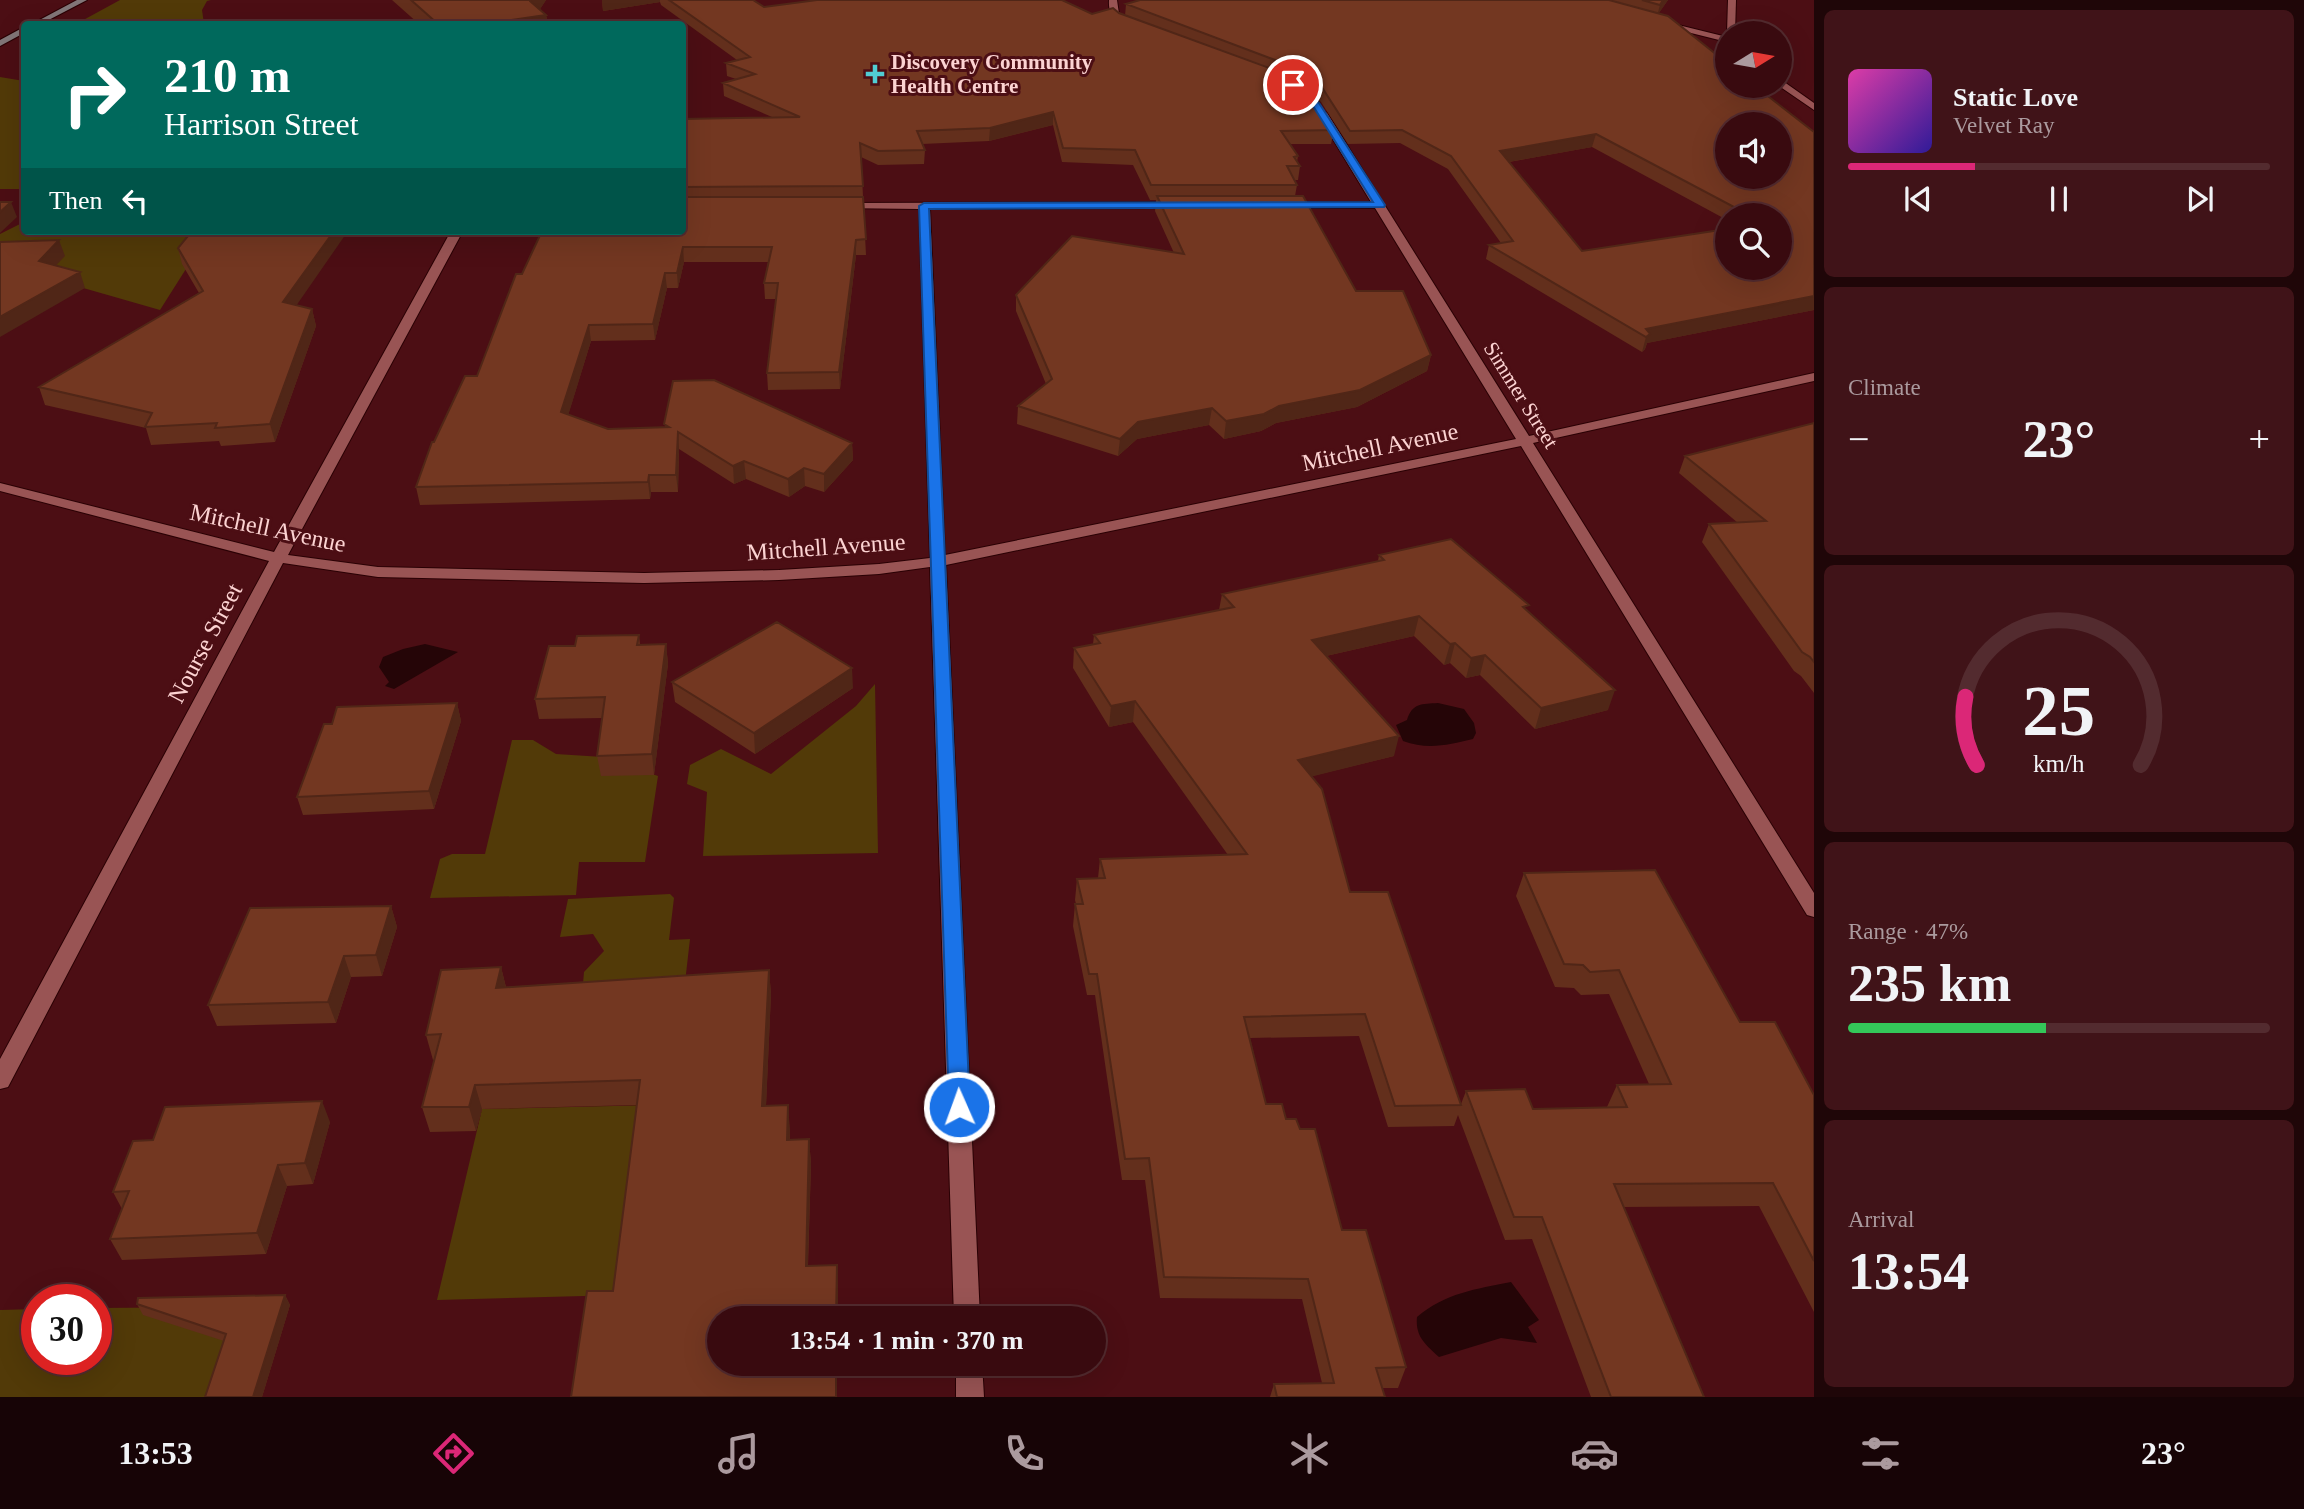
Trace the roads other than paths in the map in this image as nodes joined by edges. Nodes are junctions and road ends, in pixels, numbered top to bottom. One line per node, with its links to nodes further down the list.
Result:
1 (83, 0): 4 (street)
2 (1114, 0): 7 (street)
3 (1732, 0): 6 (street)
4 (42, 21)
5 (1654, 21): 9 (street)
6 (1731, 21)
7 (1137, 28)
8 (21, 32): 10 (street)
9 (1715, 37)
10 (0, 43)
11 (1792, 91): 13 (street)
12 (1316, 104): 16 (street, Simmer Street)
13 (1814, 107)
14 (1187, 205): 18 (street)
15 (1270, 205): 16 (street)
16 (1380, 205): 21 (street, Simmer Street)
17 (830, 206): 18 (street)
18 (924, 206): 24 (street)
19 (455, 235): 23 (street, Nourse Street)
20 (1814, 377): 21 (street, Mitchell Avenue)
21 (1525, 441): 24 (street, Mitchell Avenue); 25 (street, Simmer Street)
22 (0, 487): 23 (street, Mitchell Avenue)
23 (278, 558): 24 (street, Mitchell Avenue); 26 (street, Nourse Street)
24 (940, 561): 27 (street)
25 (1814, 910)
26 (0, 1080)
27 (967, 1306)
28 (969, 1376): 29 (street)
29 (970, 1397)

